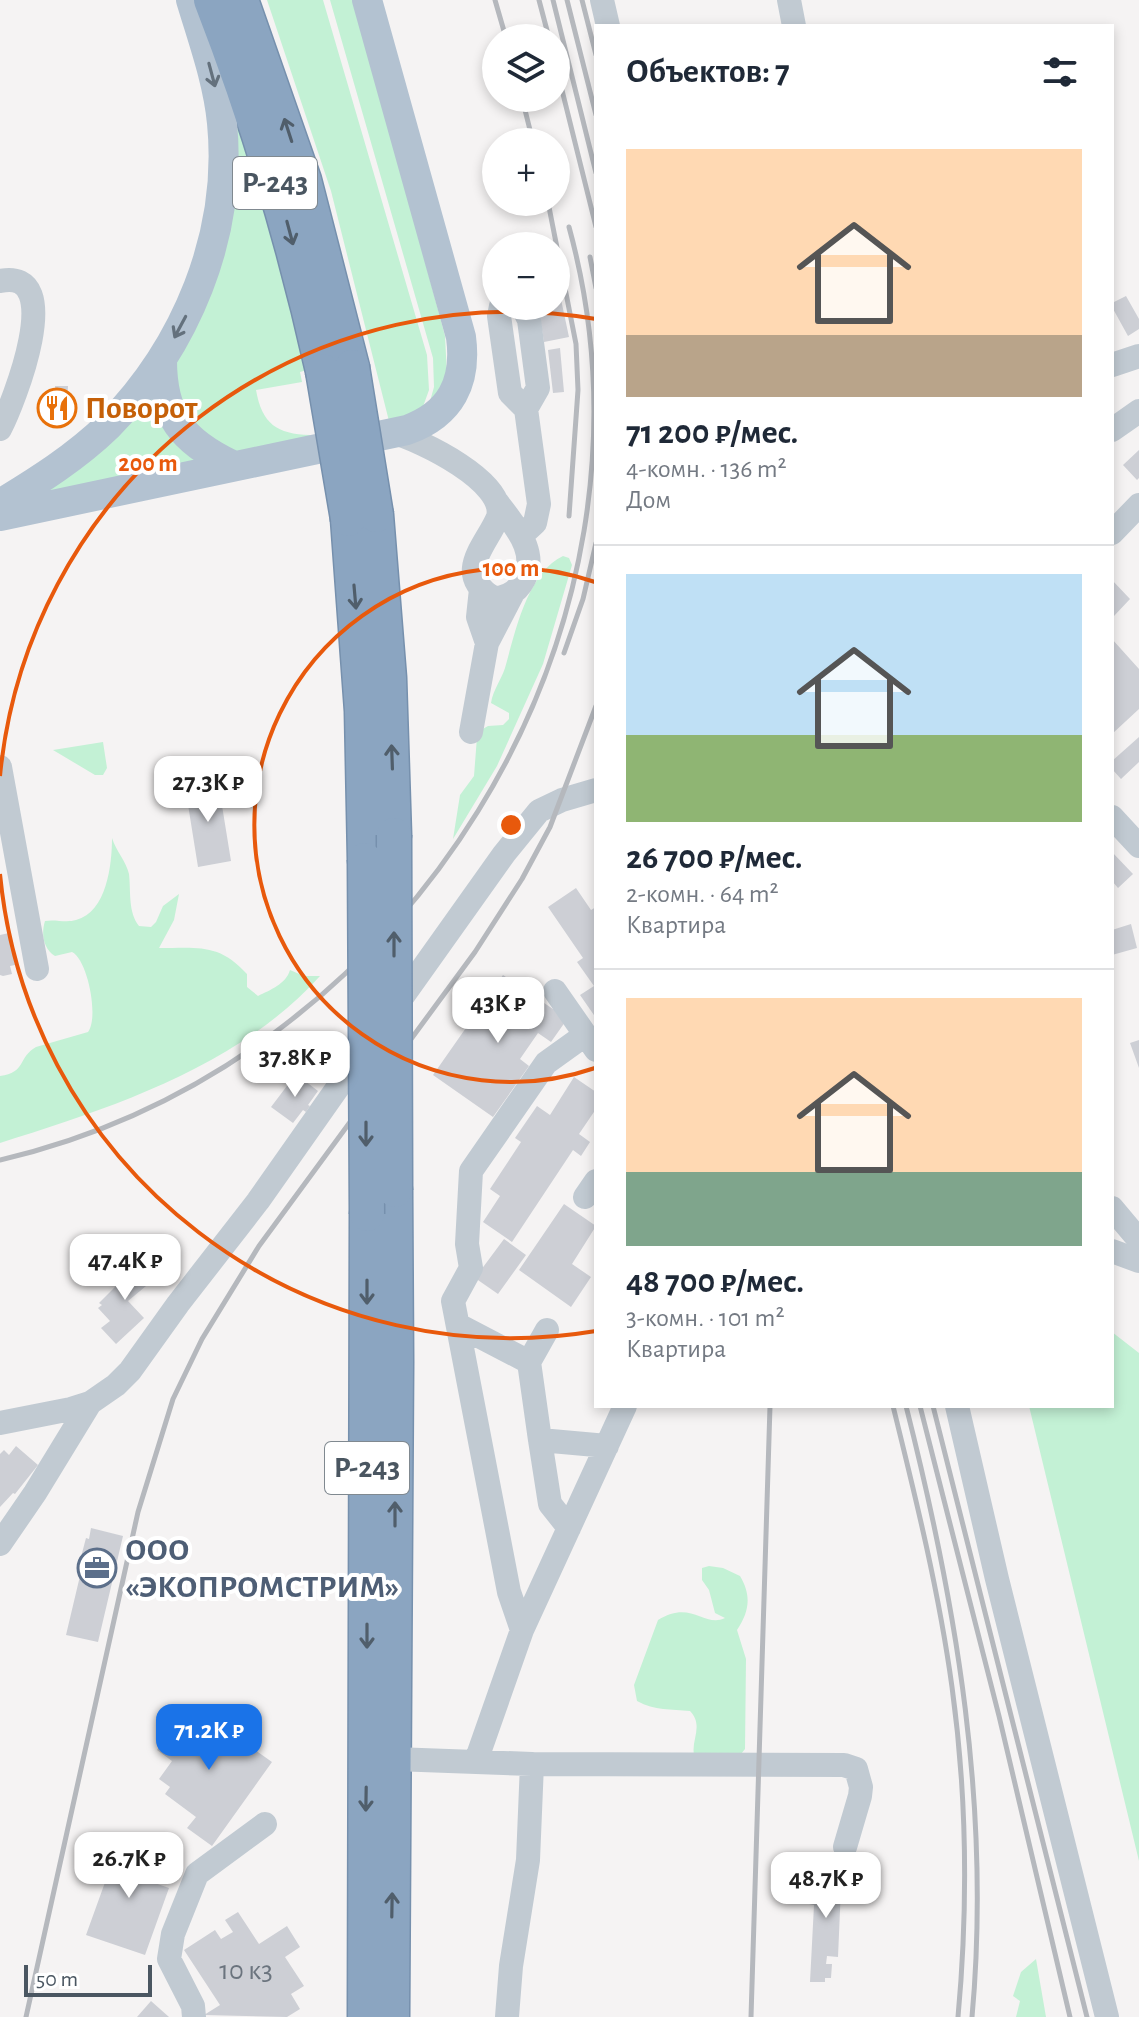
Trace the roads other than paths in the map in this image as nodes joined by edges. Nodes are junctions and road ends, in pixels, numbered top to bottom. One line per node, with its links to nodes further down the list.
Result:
1 (191, 0): 13 (main road, one-way to 13)
2 (211, 0): 15 (highway, Р-243, one-way to 15)
3 (241, 0): 15 (highway, Р-243, one-way to 3)
4 (367, 0): 20 (main road)
5 (602, 0): 7 (street)
6 (789, 0): 8 (street)
7 (608, 24)
8 (794, 24)
9 (0, 281): 18 (street)
10 (500, 320): 16 (street)
11 (529, 320): 16 (street)
12 (1139, 356): 14 (street)
13 (162, 360): 21 (main road); 23 (main road)
14 (1114, 364)
15 (338, 369): 26 (highway, Р-243, bridge)
16 (526, 409): 28 (street)
17 (1139, 411): 19 (street)
18 (0, 429)
19 (1114, 429)
20 (394, 433): 21 (main road); 22 (street)
21 (232, 465): 25 (main road)
22 (497, 502): 28 (street); 29 (street)
23 (0, 504)
24 (1139, 505): 27 (street)
25 (0, 516)
26 (362, 517): 56 (highway, Р-243, one-way to 26, bridge); 62 (highway, Р-243, one-way to 62, bridge)
27 (1114, 531)
28 (522, 535): 30 (street)
29 (481, 589): 30 (street); 31 (street)
30 (513, 593): 31 (street)
31 (487, 643): 32 (street)
32 (471, 732)
33 (0, 767): 37 (street)
34 (594, 791): 47 (street)
35 (1114, 819): 36 (street)
36 (1139, 846)
37 (37, 969)
38 (555, 991): 39 (street)
39 (591, 1043): 44 (street)
40 (1114, 1210): 41 (street)
41 (1139, 1240)
42 (1114, 1252): 43 (street)
43 (1139, 1261)
44 (458, 1325): 46 (street); 55 (street)
45 (547, 1330): 46 (street)
46 (529, 1362): 51 (street)
47 (90, 1403): 50 (street); 54 (street)
48 (624, 1408): 52 (street)
49 (957, 1408): 65 (street)
50 (0, 1423)
51 (540, 1440): 52 (street); 53 (street)
52 (607, 1446): 53 (street)
53 (569, 1528): 55 (street)
54 (0, 1544)
55 (522, 1630): 57 (street)
56 (394, 1759): 57 (street); 63 (highway, Р-243, one-way to 56)
57 (476, 1761): 58 (street)
58 (532, 1764): 60 (street); 64 (street)
59 (265, 1824): 61 (street)
60 (845, 1847)
61 (194, 2017)
62 (365, 2017)
63 (394, 2017)
64 (507, 2017)
65 (1107, 2017)

